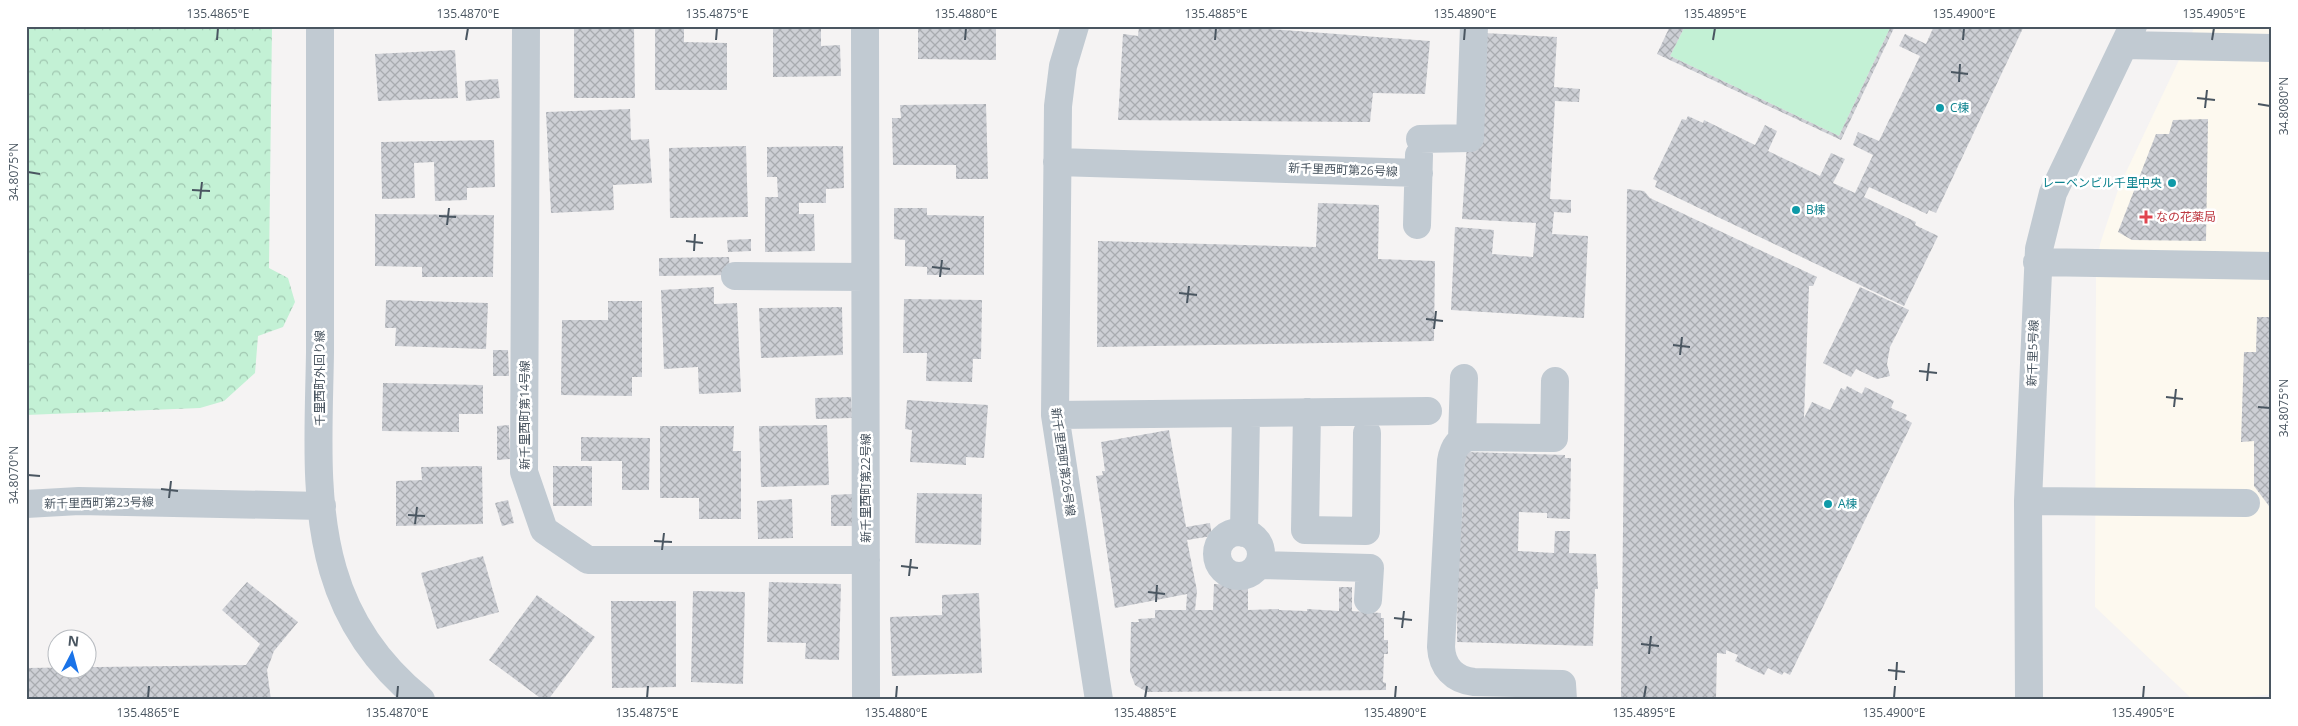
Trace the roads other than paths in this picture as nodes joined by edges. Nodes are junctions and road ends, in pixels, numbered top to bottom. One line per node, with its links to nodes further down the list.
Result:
1 (320, 26): 27 (street, 千里西町外回り線)
2 (526, 26): 29 (street, 新千里西町第14号線)
3 (865, 26): 15 (street, 新千里西町第22号線)
4 (1076, 26): 9 (street, 新千里西町第26号線)
5 (1474, 26): 10 (street)
6 (2129, 36): 7 (street); 12 (street, 新千里5号線)
7 (2245, 37): 8 (street)
8 (2272, 48)
9 (1057, 162): 10 (street, 新千里西町第26号線); 21 (street, 新千里西町第26号線)
10 (1419, 173): 11 (street)
11 (1417, 225)
12 (2037, 262): 13 (street); 24 (street, 新千里5号線)
13 (2272, 266)
14 (735, 276): 15 (street)
15 (866, 277): 29 (street, 新千里西町第22号線)
16 (1464, 378): 23 (street)
17 (1555, 381): 23 (street)
18 (1428, 411): 19 (street)
19 (1307, 412): 20 (street); 22 (street)
20 (1246, 413): 21 (street); 28 (street)
21 (1055, 414): 34 (street, 新千里西町第26号線)
22 (1367, 433)
23 (1462, 439): 35 (street)
24 (2028, 501): 25 (street); 36 (street, 新千里5号線)
25 (2246, 503)
26 (26, 504): 27 (street, 新千里西町第23号線)
27 (322, 506): 32 (street, 千里西町外回り線)
28 (1244, 533): 30 (street); 30 (street)
29 (866, 560): 33 (street, 新千里西町第22号線)
30 (1259, 565): 31 (street)
31 (1368, 600)
32 (421, 700)
33 (866, 700)
34 (1099, 700)
35 (1563, 700)
36 (2028, 700)

